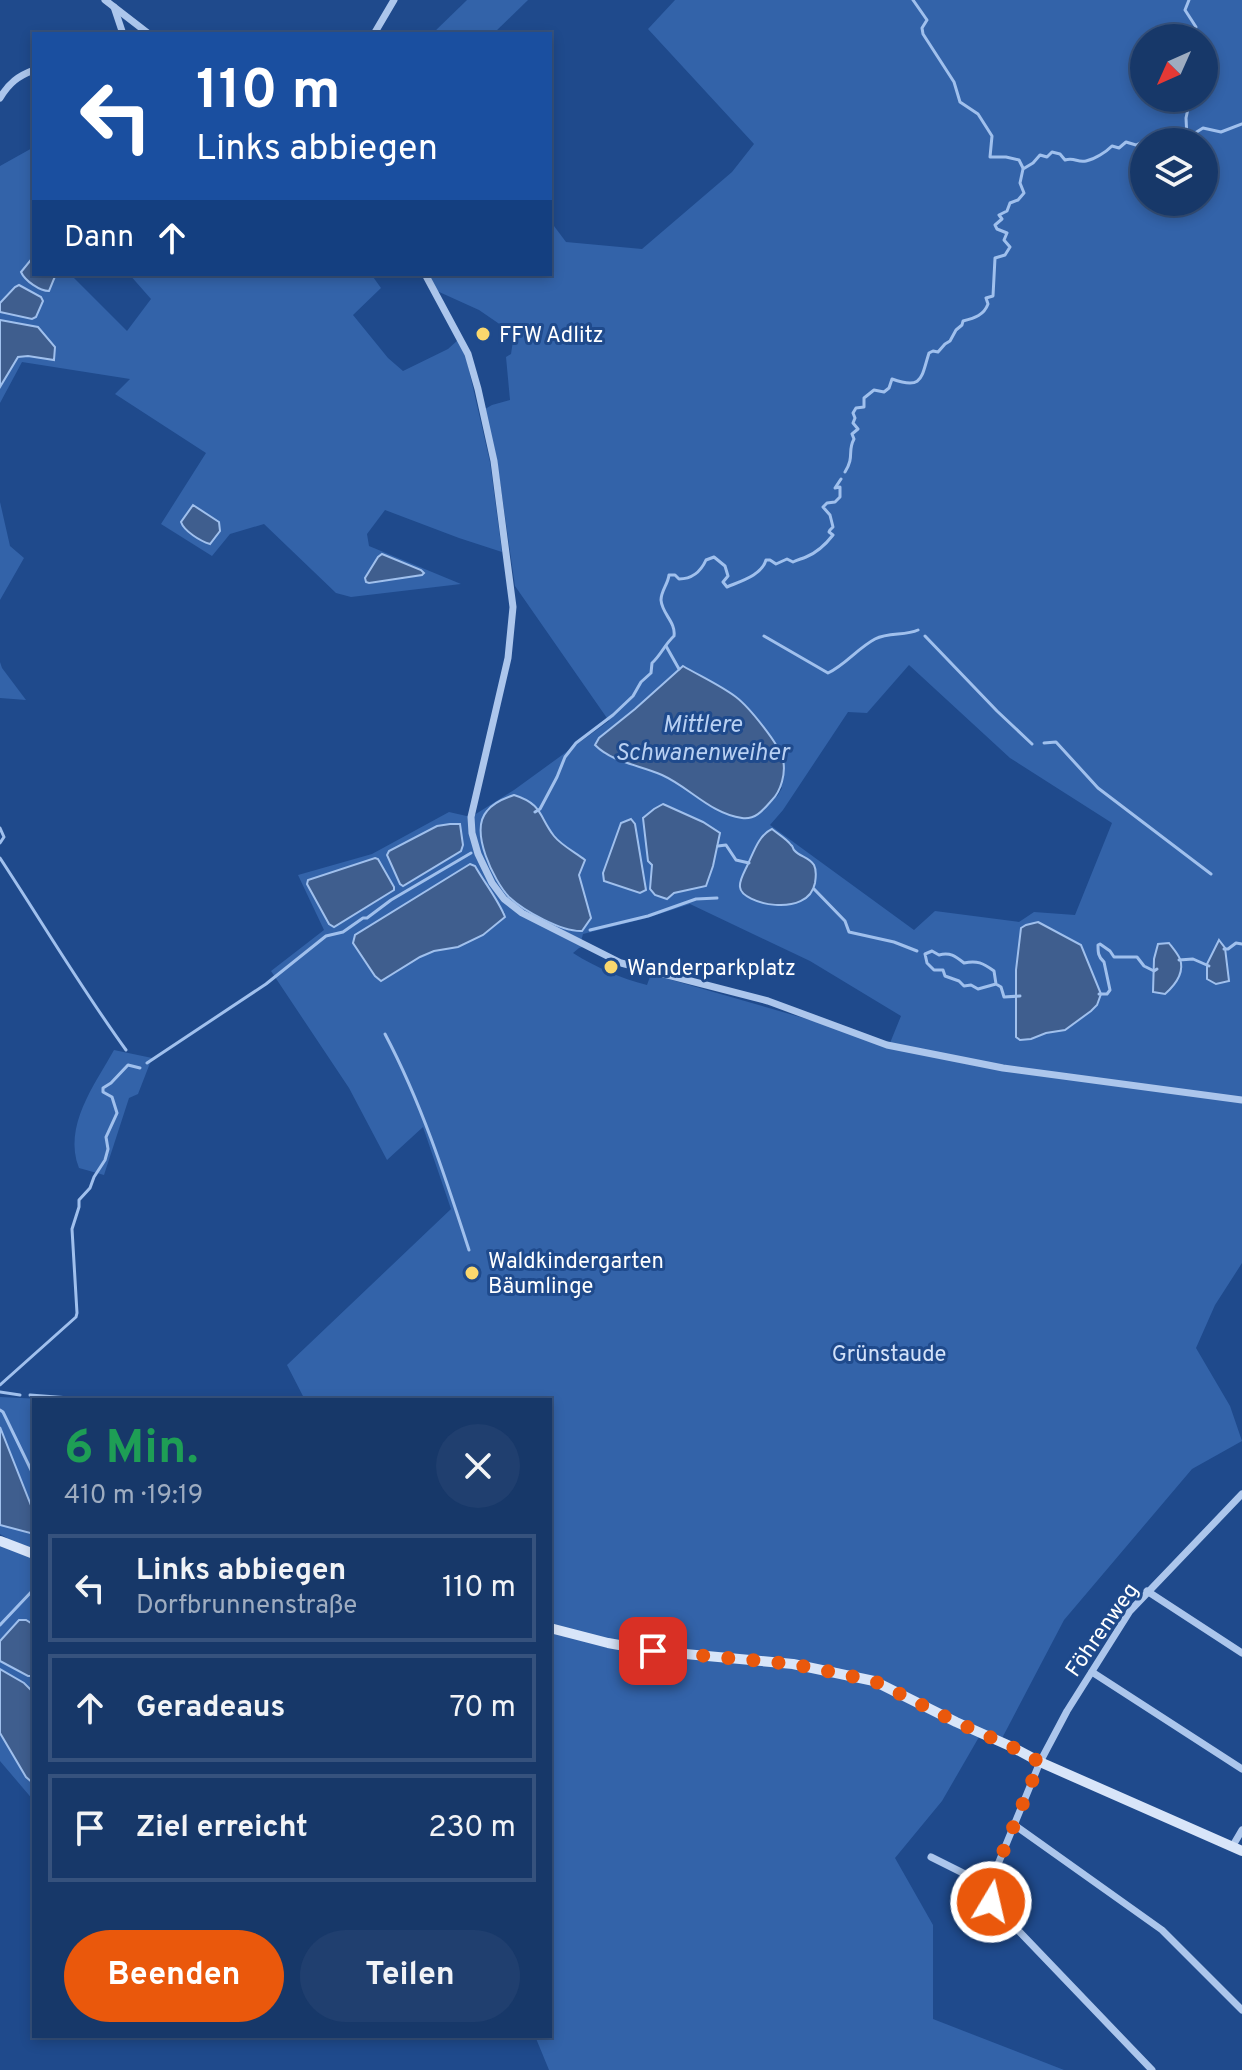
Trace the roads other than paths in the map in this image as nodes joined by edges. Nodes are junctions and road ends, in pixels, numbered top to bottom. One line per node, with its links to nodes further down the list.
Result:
1 (105, 0): 3 (street)
2 (394, 0): 6 (street)
3 (114, 7): 4 (street); 5 (street)
4 (122, 32)
5 (146, 32)
6 (375, 32)
7 (32, 71): 8 (street)
8 (0, 98)
9 (426, 276): 10 (street)
10 (1242, 1100)
11 (1242, 1494): 14 (street, Föhrenweg)
12 (0, 1541): 13 (street)
13 (32, 1553)
14 (1147, 1591): 16 (street); 17 (street, Föhrenweg)
15 (552, 1629): 18 (street)
16 (1242, 1653)
17 (1092, 1672): 18 (street, Föhrenweg); 19 (street)
18 (1040, 1762): 20 (street, Föhrenweg); 22 (street)
19 (1242, 1769)
20 (1013, 1824): 24 (street, Föhrenweg); 27 (street)
21 (1242, 1830): 22 (street)
22 (1237, 1849)
23 (931, 1857): 24 (street)
24 (989, 1886): 25 (street)
25 (991, 1902): 26 (street); 28 (street)
26 (966, 1924)
27 (1242, 2010)
28 (1152, 2070)

